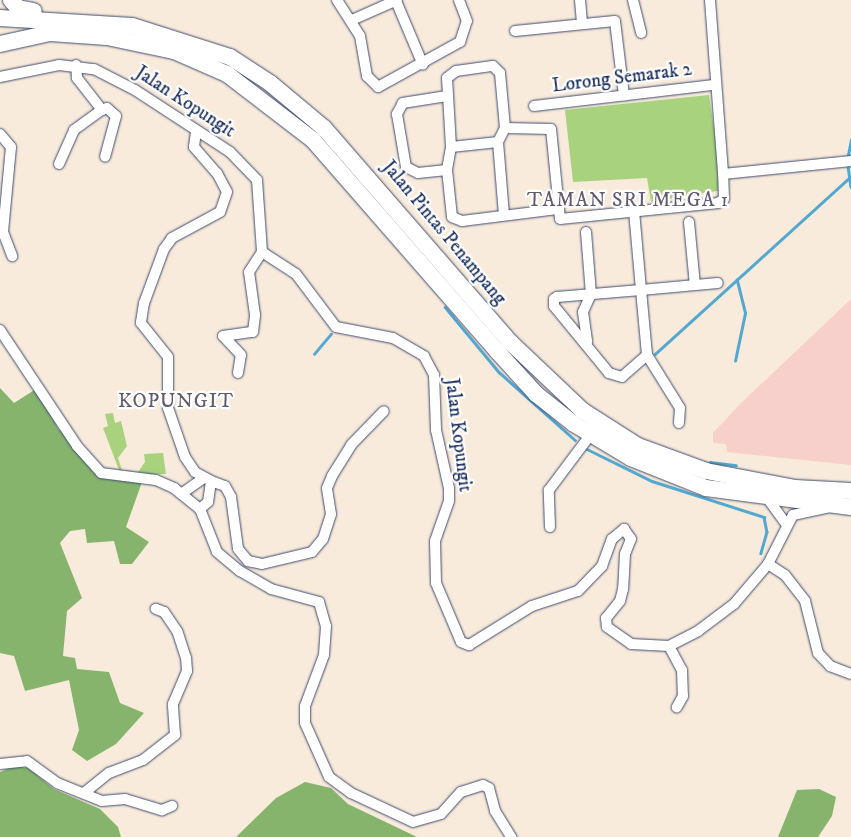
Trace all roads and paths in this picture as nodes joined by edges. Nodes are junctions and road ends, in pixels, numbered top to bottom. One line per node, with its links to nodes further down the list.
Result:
1 (11, 0): 11 (main road)
2 (337, 0): 9 (street)
3 (459, 0): 17 (street)
4 (580, 0): 10 (street)
5 (633, 0): 13 (street)
6 (710, 0): 19 (street)
7 (397, 1): 9 (street); 17 (street)
8 (0, 20): 11 (main road, Jalan Pintas Penampang); 14 (main road)
9 (352, 20): 17 (street)
10 (582, 24): 12 (street); 20 (street)
11 (92, 28): 14 (main road, Jalan Pintas Penampang); 15 (main road, Jalan Pintas Penampang); 39 (main road, Jalan Pintas Penampang); 40 (main road, Jalan Pintas Penampang)
12 (515, 31)
13 (640, 33)
14 (0, 43)
15 (0, 53)
16 (76, 65): 18 (street, Jalan Kopungit); 23 (street); 25 (street, Jalan Kopungit)
17 (423, 65)
18 (0, 77)
19 (714, 85): 20 (street, Lorong Semarak 2); 33 (street)
20 (624, 95): 22 (street, Lorong Semarak 2)
21 (447, 96): 24 (street); 28 (street); 32 (street)
22 (534, 106)
23 (102, 110): 29 (street); 31 (street)
24 (505, 128): 27 (street); 34 (street)
25 (196, 132): 41 (street, Jalan Kopungit); 54 (street)
26 (0, 134): 42 (street)
27 (498, 142): 28 (street); 36 (street)
28 (451, 147): 32 (street)
29 (104, 157)
30 (851, 161): 33 (street)
31 (59, 164)
32 (447, 170): 36 (street)
33 (723, 174): 35 (street)
34 (559, 209): 35 (street); 36 (street)
35 (634, 211): 45 (street)
36 (504, 215)
37 (689, 222): 44 (street)
38 (586, 232): 46 (street)
39 (418, 234): 40 (main road); 55 (main road, Jalan Pintas Penampang)
40 (406, 245): 53 (main road, Jalan Pintas Penampang)
41 (262, 252): 50 (street); 65 (street, Jalan Kopungit)
42 (12, 256)
43 (718, 283): 44 (street)
44 (695, 285): 45 (street)
45 (641, 290): 46 (street); 49 (street)
46 (591, 294): 48 (street); 48 (street)
47 (0, 330): 56 (street)
48 (587, 343): 49 (street)
49 (647, 355): 52 (street)
50 (238, 374)
51 (384, 411): 54 (street)
52 (679, 423)
53 (591, 434): 57 (main road, Jalan Pintas Penampang); 62 (street)
54 (207, 480): 56 (street); 60 (street)
55 (851, 490)
56 (181, 494): 60 (street)
57 (768, 498): 58 (main road, Jalan Pintas Penampang); 61 (street)
58 (833, 506): 59 (main road, Jalan Pintas Penampang); 61 (street)
59 (851, 507)
60 (200, 509): 71 (street)
61 (786, 524): 63 (street, Jalan Kopungit)
62 (550, 527)
63 (768, 564): 65 (street, Jalan Kopungit); 66 (street)
64 (156, 609): 69 (street)
65 (669, 646): 67 (street)
66 (851, 674)
67 (677, 707)
68 (0, 764): 69 (street)
69 (84, 793): 70 (street)
70 (172, 806)
71 (511, 837)

